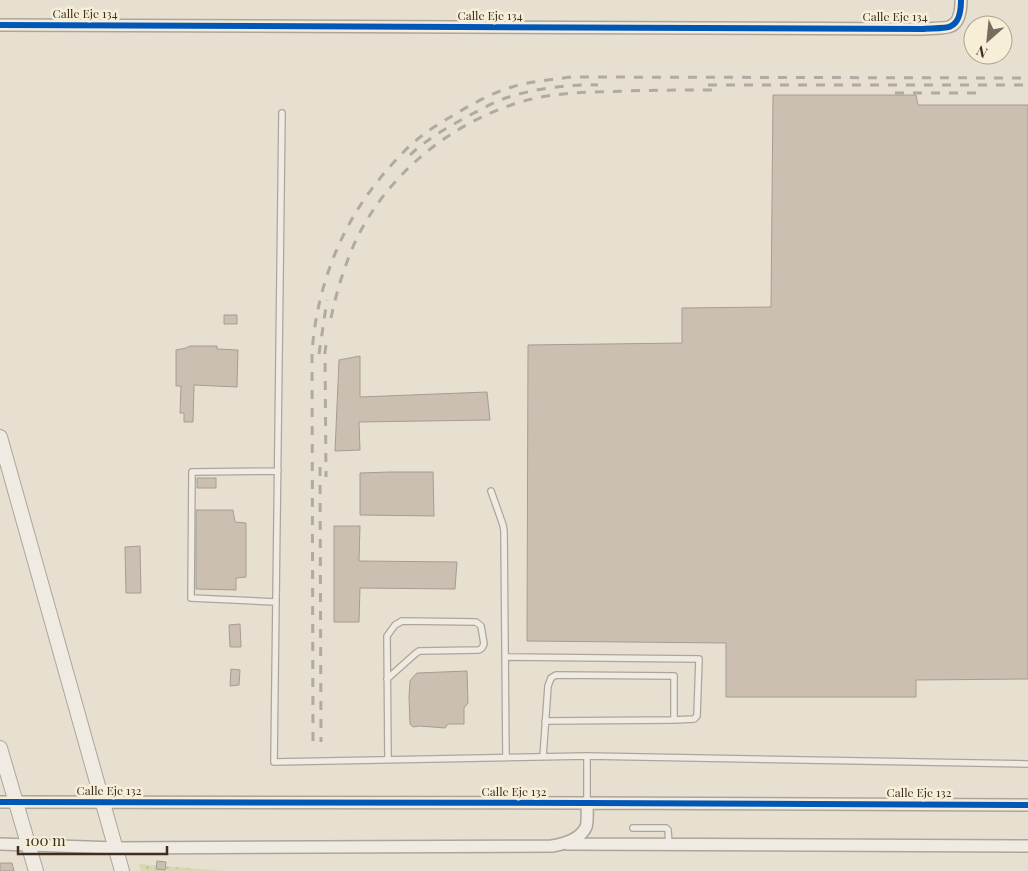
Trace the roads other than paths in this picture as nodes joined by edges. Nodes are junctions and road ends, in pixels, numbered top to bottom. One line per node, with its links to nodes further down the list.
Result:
1 (961, 0): 2 (street, Calle Eje 134)
2 (0, 25)
3 (282, 113): 5 (lane)
4 (0, 437): 19 (street)
5 (278, 471): 7 (lane); 7 (lane)
6 (491, 491): 8 (lane)
7 (276, 602): 16 (lane)
8 (505, 657): 10 (lane); 15 (lane)
9 (387, 679): 9 (lane); 16 (lane)
10 (674, 720): 11 (lane); 11 (lane)
11 (545, 721): 13 (lane)
12 (0, 748): 20 (street)
13 (542, 756): 14 (lane); 15 (lane)
14 (587, 756): 17 (lane); 21 (lane)
15 (506, 757): 16 (lane)
16 (388, 759)
17 (1028, 764)
18 (0, 802): 20 (street, Calle Eje 132)
19 (102, 802): 20 (street, Calle Eje 132); 21 (street, Calle Eje 132); 29 (street)
20 (16, 803): 27 (street)
21 (587, 803): 22 (street, Calle Eje 132); 25 (street)
22 (1028, 805)
23 (633, 828): 26 (lane)
24 (0, 844): 27 (street)
25 (565, 844): 26 (street); 29 (street)
26 (669, 844): 28 (street)
27 (29, 845): 29 (street); 30 (street)
28 (1028, 846)
29 (116, 848): 31 (street)
30 (36, 871)
31 (122, 871)

